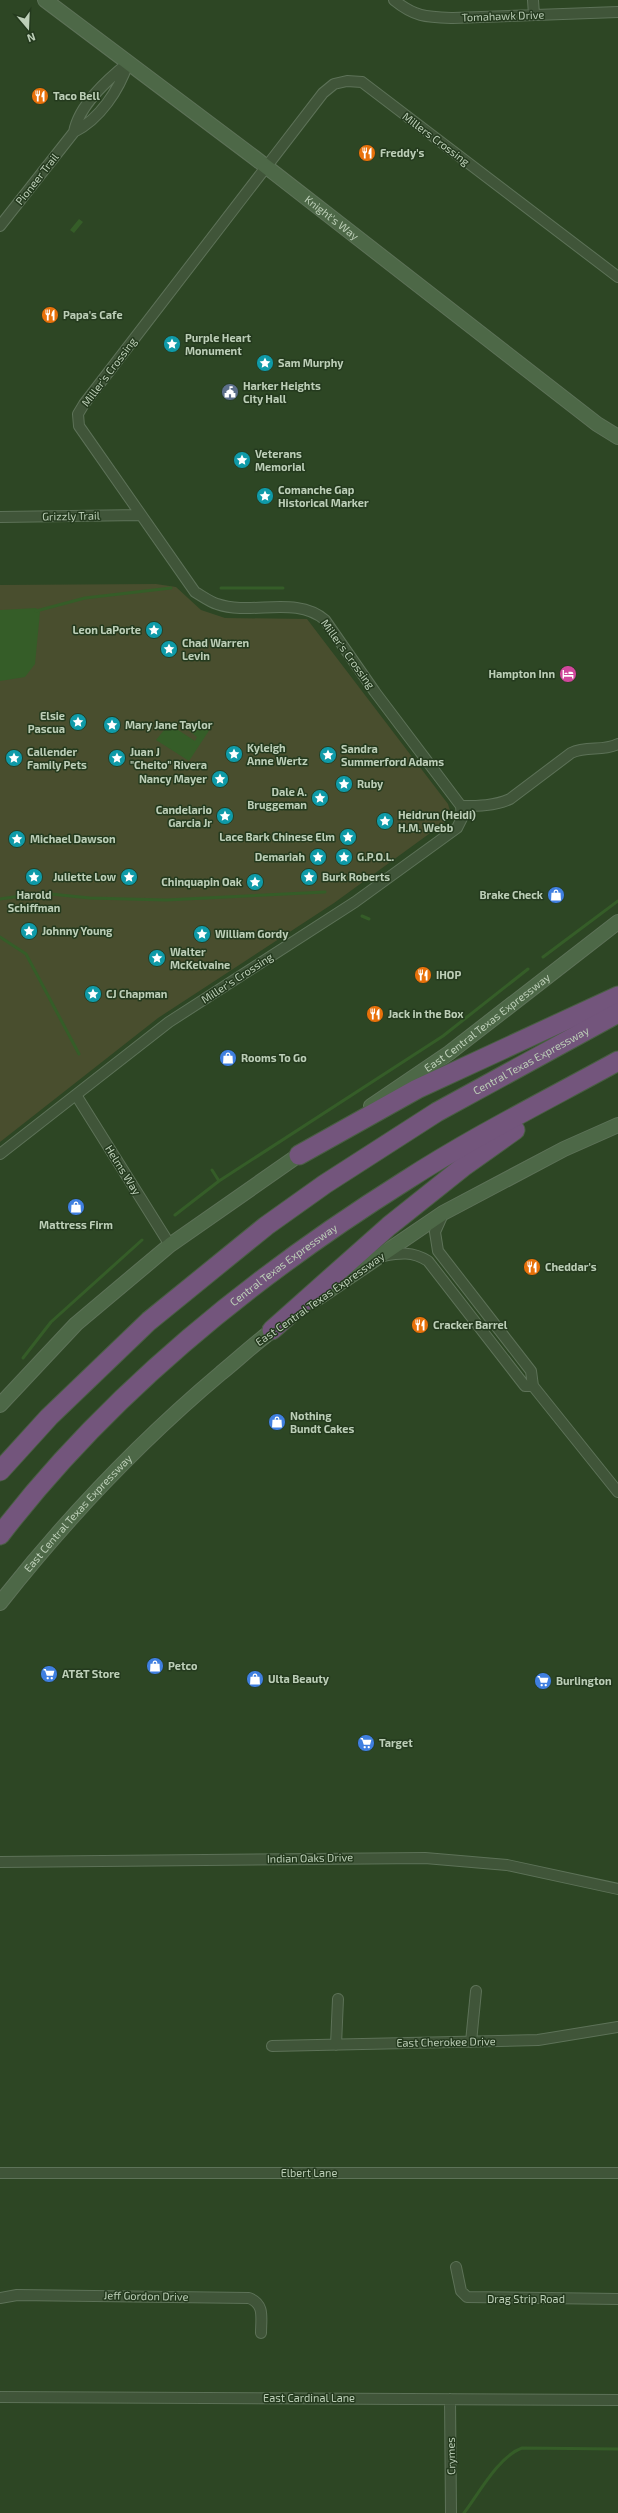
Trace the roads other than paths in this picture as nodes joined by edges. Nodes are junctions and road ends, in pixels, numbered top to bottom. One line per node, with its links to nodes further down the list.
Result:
1 (45, 0): 6 (main road, Knight's Way)
2 (394, 0): 5 (street, Tomahawk Drive)
3 (533, 0): 5 (street)
4 (618, 12): 5 (street, Tomahawk Drive)
5 (534, 15)
6 (128, 63): 7 (main road, Knight's Way); 8 (street, Pioneer Trail)
7 (266, 166): 9 (street, Millers Crossing); 10 (main road, Knight's Way); 11 (street, Miller's Crossing)
8 (0, 226)
9 (618, 277)
10 (618, 437)
11 (141, 515): 12 (street, Grizzly Trail); 14 (street, Miller's Crossing)
12 (0, 517)
13 (618, 744): 14 (street)
14 (461, 806): 20 (street, Miller's Crossing)
15 (616, 925): 23 (main road, East Central Texas Expressway)
16 (618, 996): 23 (highway)
17 (618, 1013): 30 (highway, Central Texas Expressway)
18 (618, 1061): 32 (highway, Central Texas Expressway)
19 (618, 1072): 27 (highway)
20 (76, 1096): 22 (street, Miller's Crossing); 25 (street, Helms Way)
21 (618, 1125): 24 (main road, East Central Texas Expressway)
22 (0, 1154)
23 (299, 1155): 25 (main road, East Central Texas Expressway)
24 (443, 1213): 26 (main road, East Central Texas Expressway); 28 (street)
25 (170, 1244): 29 (main road, East Central Texas Expressway)
26 (380, 1256): 27 (main road, East Central Texas Expressway); 28 (street)
27 (272, 1330): 33 (main road, East Central Texas Expressway)
28 (533, 1386): 31 (street)
29 (0, 1405)
30 (0, 1472)
31 (618, 1492)
32 (0, 1535)
33 (0, 1603)
34 (0, 1862): 35 (street, Indian Oaks Drive)
35 (618, 1889)
36 (476, 1991): 39 (street)
37 (338, 1998): 40 (street)
38 (616, 2025): 39 (street, East Cherokee Drive)
39 (471, 2042): 40 (street, East Cherokee Drive)
40 (336, 2045): 41 (street, East Cherokee Drive)
41 (272, 2046)
42 (0, 2173): 43 (street, Elbert Lane)
43 (618, 2173)
44 (456, 2266): 46 (street, Drag Strip Road)
45 (0, 2298): 47 (street, Jeff Gordon Drive)
46 (618, 2299)
47 (261, 2333)
48 (0, 2397): 49 (street, East Cardinal Lane)
49 (450, 2399): 50 (street, East Cardinal Lane); 51 (street, Crymes)
50 (618, 2400)
51 (452, 2513)

